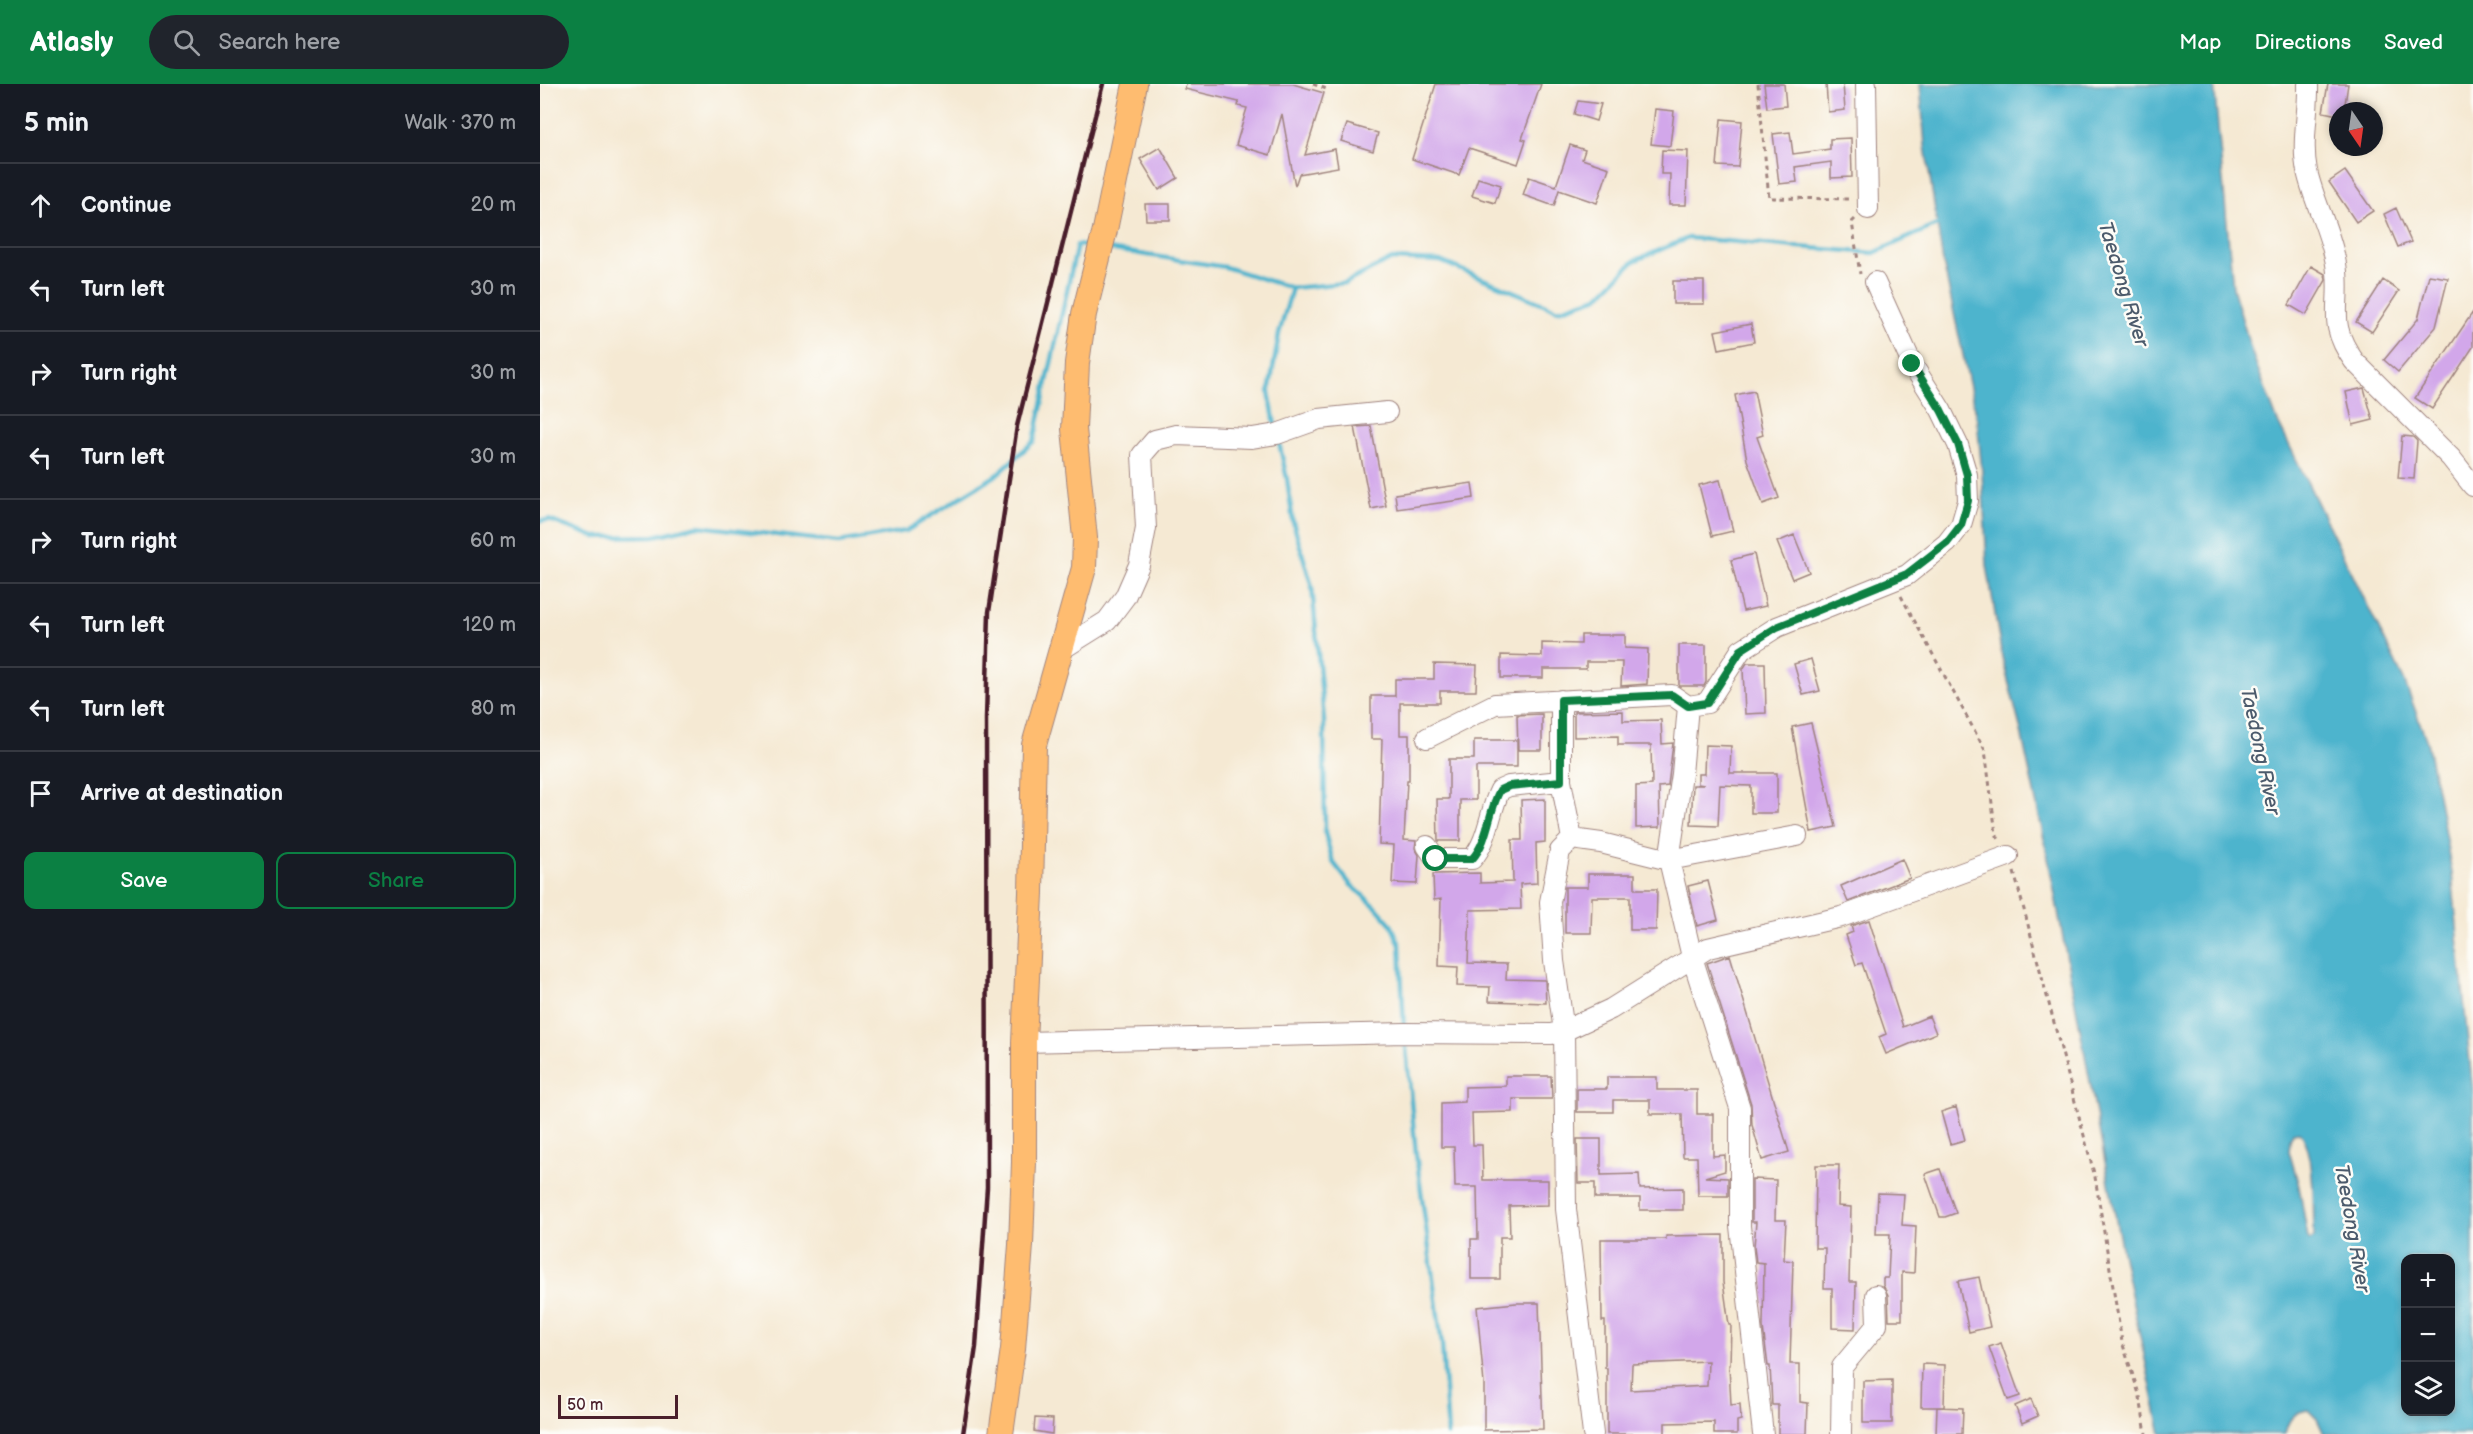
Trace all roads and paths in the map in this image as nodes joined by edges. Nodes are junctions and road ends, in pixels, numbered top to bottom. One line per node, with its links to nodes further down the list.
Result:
1 (1136, 84): 13 (main road)
2 (1313, 84): 6 (path)
3 (1758, 84): 7 (path)
4 (1866, 84): 7 (street)
5 (2308, 84): 11 (street)
6 (1329, 90)
7 (1868, 204)
8 (1852, 222): 9 (path)
9 (1867, 279): 12 (street)
10 (1388, 412): 13 (street)
11 (2473, 486)
12 (1893, 581): 15 (street); 21 (path)
13 (1059, 651): 25 (main road)
14 (1561, 700): 15 (street); 16 (street); 17 (street)
15 (1688, 706): 22 (street)
16 (1427, 738)
17 (1561, 781): 19 (street); 20 (street)
18 (1797, 836): 22 (street)
19 (1572, 839): 22 (street); 24 (street)
20 (1427, 846)
21 (2008, 856): 23 (street); 31 (path)
22 (1669, 860): 23 (street)
23 (1692, 957): 24 (street); 29 (street)
24 (1564, 1031): 25 (street); 28 (street)
25 (1024, 1042): 27 (main road)
26 (1876, 1295): 30 (street)
27 (1001, 1434)
28 (1593, 1434)
29 (1763, 1434)
30 (1840, 1434)
31 (2146, 1434)

